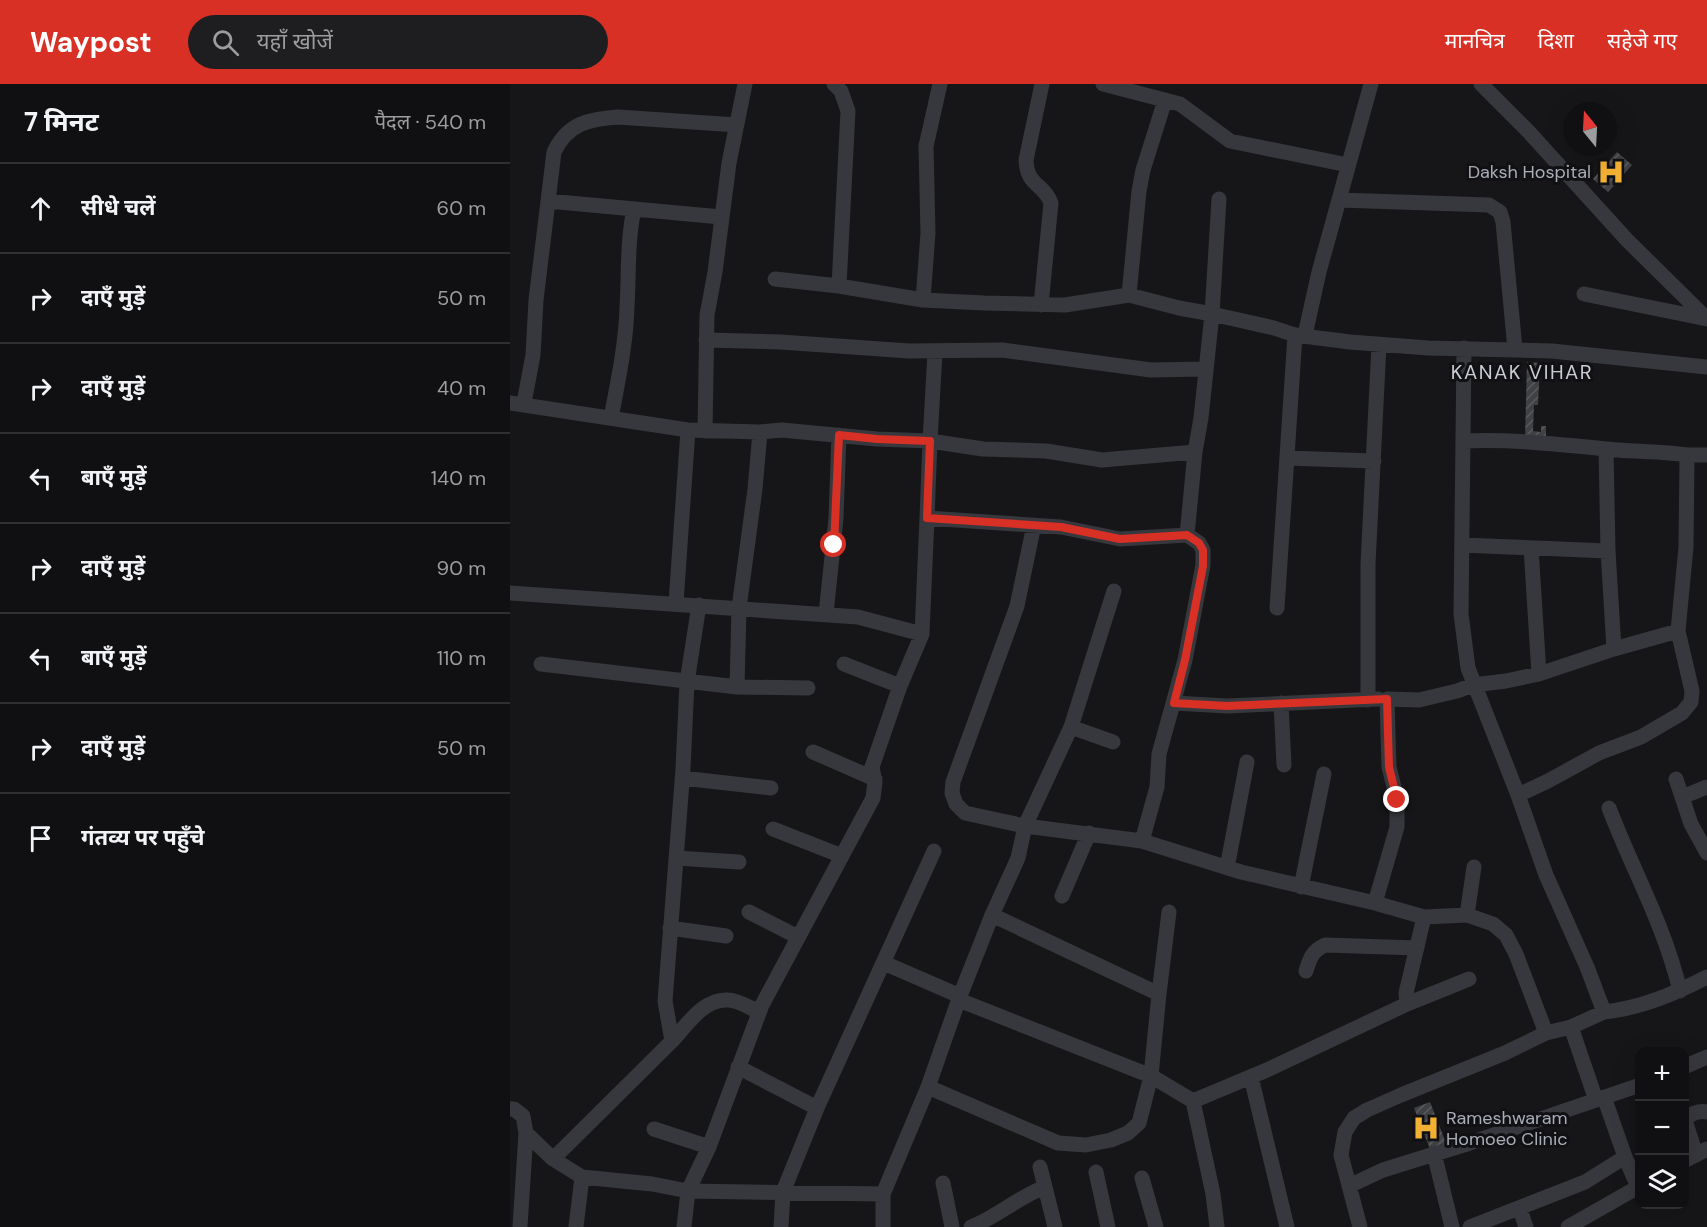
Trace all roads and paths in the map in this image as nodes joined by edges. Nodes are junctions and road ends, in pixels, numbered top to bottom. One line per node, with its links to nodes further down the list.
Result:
1 (745, 84): 9 (street)
2 (834, 84): 17 (street)
3 (940, 84): 20 (street)
4 (1042, 84): 21 (street)
5 (1103, 84): 8 (street)
6 (1371, 84): 10 (street)
7 (1481, 84): 23 (street)
8 (1165, 100): 10 (street); 19 (street)
9 (737, 125): 13 (street); 15 (street)
10 (1348, 165): 12 (street)
11 (1219, 200): 22 (street)
12 (1339, 200): 24 (street); 28 (street)
13 (548, 201): 14 (street); 32 (street)
14 (634, 209): 15 (street); 33 (street)
15 (721, 217): 25 (street)
16 (775, 279): 17 (street)
17 (839, 286): 20 (street)
18 (1584, 294): 23 (street)
19 (1129, 296): 21 (street); 22 (street)
20 (923, 300): 21 (street)
21 (1041, 305)
22 (1212, 314): 24 (street); 31 (street)
23 (1707, 319)
24 (1300, 335): 26 (street); 44 (street)
25 (706, 340): 29 (street); 35 (street)
26 (1379, 345): 27 (street); 45 (street)
27 (1464, 348): 28 (street); 39 (street)
28 (1515, 350): 30 (street)
29 (935, 352): 31 (street); 38 (street)
30 (1707, 367)
31 (1206, 369): 41 (street)
32 (517, 403): 33 (street)
33 (611, 418): 34 (street)
34 (688, 430): 35 (street); 54 (street)
35 (705, 431): 36 (street)
36 (760, 432): 37 (street); 56 (street)
37 (839, 435): 38 (street); 58 (street)
38 (930, 441): 41 (street); 46 (street)
39 (1464, 441): 40 (street); 49 (street)
40 (1606, 449): 42 (street); 51 (street)
41 (1195, 452): 48 (street)
42 (1688, 455): 43 (street); 59 (street)
43 (1707, 455)
44 (1287, 458): 45 (street); 57 (street)
45 (1374, 461): 71 (street)
46 (927, 518): 47 (street); 60 (street)
47 (1034, 525): 48 (street); 88 (street)
48 (1187, 535): 72 (street)
49 (1462, 545): 50 (street); 66 (street)
50 (1531, 548): 51 (street); 64 (street)
51 (1608, 551): 61 (street)
52 (1114, 591): 74 (street)
53 (510, 593): 54 (street)
54 (676, 603): 55 (street)
55 (699, 605): 56 (street); 65 (street)
56 (740, 608): 58 (street); 68 (street)
57 (1277, 608)
58 (826, 614): 60 (street)
59 (1678, 631): 61 (street); 85 (street)
60 (922, 634): 67 (street)
61 (1614, 649): 64 (street)
62 (541, 664): 65 (street)
63 (844, 664): 67 (street)
64 (1539, 674): 66 (street)
65 (687, 682): 68 (street); 80 (street)
66 (1473, 685): 70 (street); 85 (street)
67 (900, 686): 81 (street)
68 (737, 687): 69 (street)
69 (808, 688)
70 (1387, 699): 71 (street); 101 (street)
71 (1368, 700): 73 (street)
72 (1174, 703): 73 (street); 91 (street)
73 (1281, 703): 78 (street)
74 (1071, 727): 75 (street); 88 (street)
75 (1113, 742)
76 (813, 752): 81 (street)
77 (1247, 762): 98 (street)
78 (1284, 765)
79 (1324, 774): 99 (street)
80 (682, 778): 84 (street); 95 (street)
81 (874, 779): 94 (street)
82 (1676, 779): 86 (street)
83 (1707, 787): 86 (street)
84 (771, 788)
85 (1518, 795): 120 (street)
86 (1682, 797): 93 (street)
87 (1609, 808): 115 (street)
88 (1025, 826): 90 (street); 104 (street)
89 (773, 828): 94 (street)
90 (1089, 833): 91 (street); 100 (street)
91 (1142, 841): 98 (street)
92 (934, 851): 111 (street)
93 (1707, 853)
94 (842, 856): 109 (street)
95 (676, 858): 96 (street); 107 (street)
96 (739, 862)
97 (1474, 867): 105 (street)
98 (1227, 868): 99 (street)
99 (1301, 887): 101 (street)
100 (1062, 896)
101 (1376, 903): 106 (street)
102 (749, 912): 109 (street)
103 (1170, 912): 116 (street)
104 (992, 915): 116 (street); 117 (street)
105 (1467, 915): 106 (street); 122 (street)
106 (1424, 917): 110 (street)
107 (670, 928): 108 (street); 123 (street)
108 (726, 936)
109 (798, 937): 119 (street)
110 (1417, 948): 112 (street); 118 (street)
111 (884, 963): 117 (street); 133 (street)
112 (1306, 971)
113 (1707, 977): 115 (street)
114 (1469, 979): 118 (street)
115 (1680, 991): 120 (street)
116 (1159, 994): 127 (street)
117 (960, 998): 127 (street); 129 (street)
118 (1407, 1004): 128 (street)
119 (759, 1012): 123 (street); 126 (street)
120 (1604, 1012): 121 (street)
121 (1571, 1027): 122 (street); 131 (street)
122 (1546, 1033): 149 (street)
123 (672, 1041): 142 (street)
124 (1707, 1057): 125 (street)
125 (1689, 1065)
126 (738, 1067): 133 (street); 138 (street)
127 (1151, 1076): 129 (street); 132 (street)
128 (1251, 1077): 132 (street); 167 (street)
129 (927, 1087): 154 (street)
130 (1635, 1087): 131 (street)
131 (1600, 1099): 139 (street); 141 (street)
132 (1193, 1101): 166 (street)
133 (817, 1108): 153 (street)
134 (510, 1109): 137 (street)
135 (1707, 1112): 140 (street)
136 (654, 1130): 138 (street)
137 (526, 1133): 142 (street); 156 (street)
138 (709, 1148): 152 (street)
139 (1434, 1153): 149 (street); 169 (street)
140 (1696, 1155)
141 (1625, 1157): 147 (street); 155 (street)
142 (554, 1159): 145 (street)
143 (1040, 1167): 150 (street)
144 (1096, 1172): 164 (street)
145 (582, 1178): 152 (street); 157 (street)
146 (1142, 1178): 165 (street)
147 (1635, 1178)
148 (943, 1183): 161 (street)
149 (1349, 1186): 168 (street)
150 (1045, 1187): 162 (street); 163 (street)
151 (1635, 1189): 172 (street)
152 (688, 1191): 153 (street); 158 (street)
153 (783, 1192): 154 (street); 159 (street)
154 (883, 1194): 160 (street)
155 (1520, 1209): 170 (street); 171 (street)
156 (520, 1227)
157 (576, 1227)
158 (684, 1227)
159 (781, 1227)
160 (883, 1227)
161 (952, 1227)
162 (971, 1227)
163 (1055, 1227)
164 (1108, 1227)
165 (1156, 1227)
166 (1217, 1227)
167 (1287, 1227)
168 (1360, 1227)
169 (1452, 1227)
170 (1470, 1227)
171 (1526, 1227)
172 (1568, 1227)

